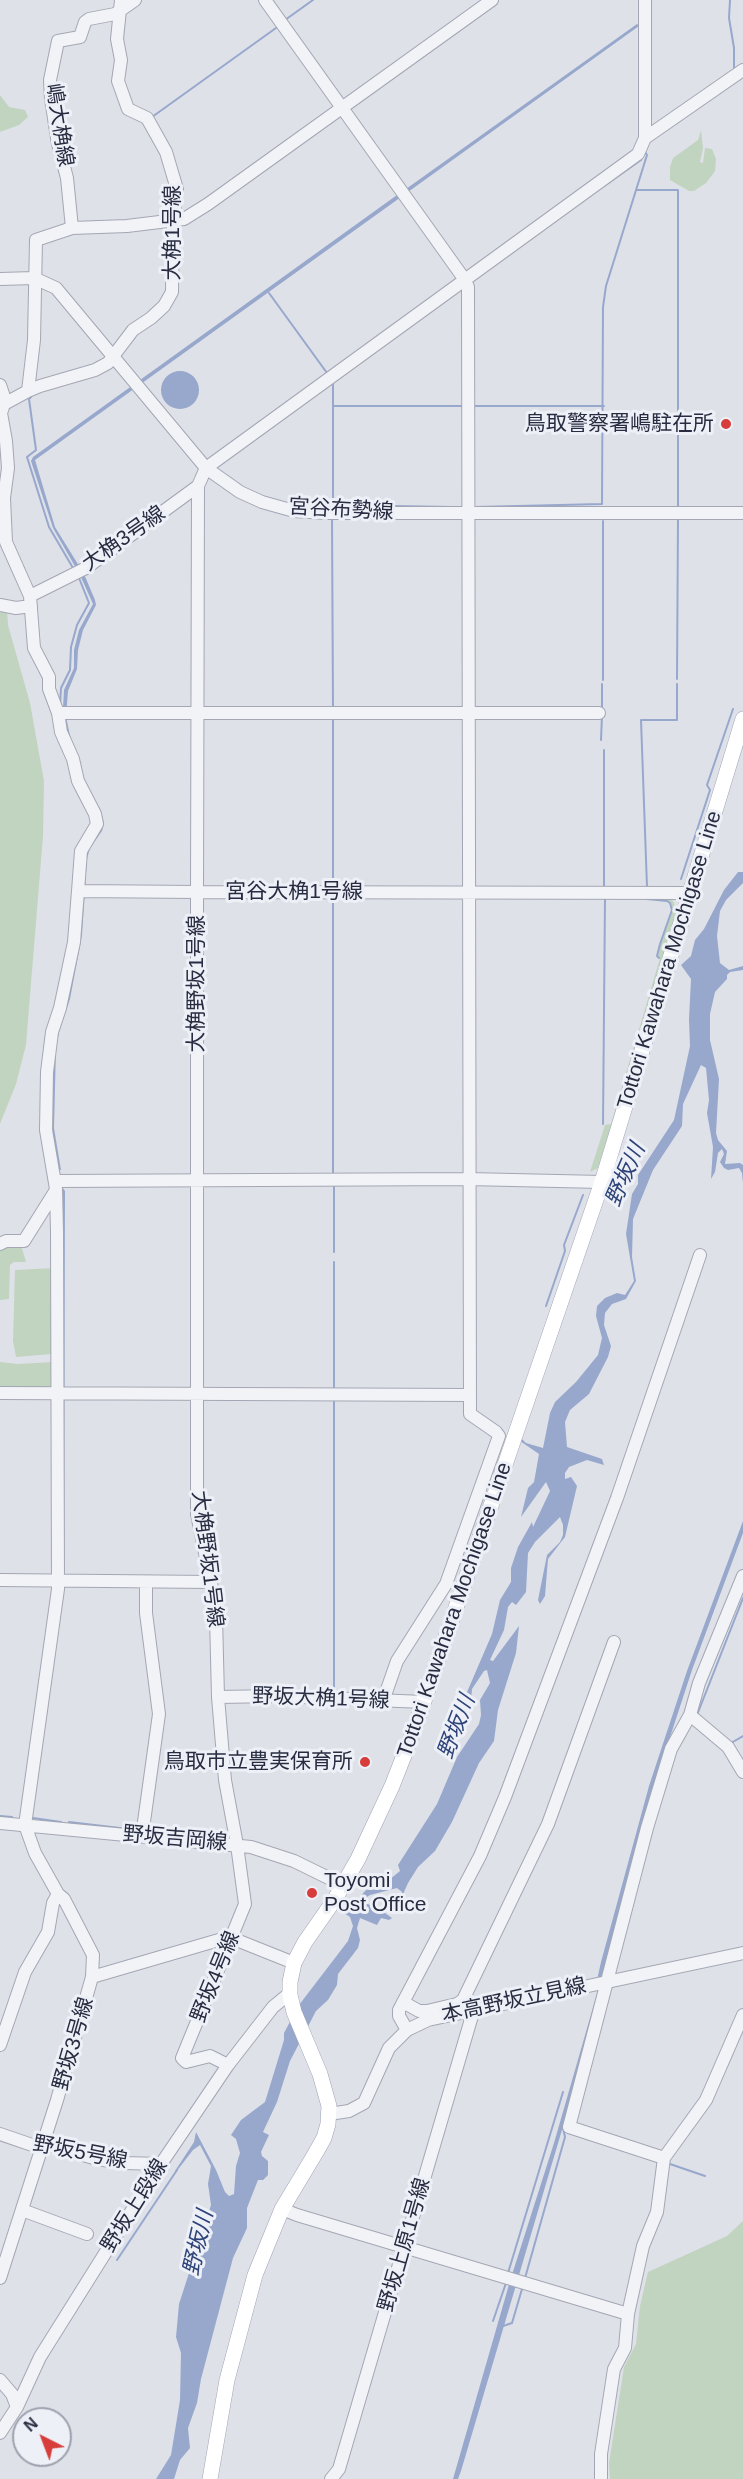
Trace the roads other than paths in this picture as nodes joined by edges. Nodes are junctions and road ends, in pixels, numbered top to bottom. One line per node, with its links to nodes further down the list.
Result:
1 (135, 0): 5 (street, 嶋大桷線)
2 (265, 0): 7 (street)
3 (492, 0): 7 (street)
4 (645, 0): 8 (street)
5 (120, 6): 9 (street, 大桷1号線); 10 (street, 嶋大桷線)
6 (743, 69): 8 (street)
7 (341, 107): 9 (street); 13 (street)
8 (645, 138): 13 (street)
9 (173, 220): 10 (street); 14 (street, 大桷1号線)
10 (72, 228): 12 (street)
11 (0, 279): 12 (street, 宮谷布勢線)
12 (34, 279): 14 (street, 宮谷布勢線); 16 (street)
13 (465, 280): 18 (street); 20 (street)
14 (112, 355): 16 (street, 大桷1号線); 18 (street, 宮谷布勢線)
15 (0, 385): 17 (street)
16 (28, 392): 17 (street)
17 (6, 404): 22 (street)
18 (206, 468): 19 (street, 大桷3号線); 20 (street, 宮谷布勢線)
19 (198, 486): 22 (street, 大桷3号線); 24 (street, 宮谷大桷1号線)
20 (468, 513): 21 (street, 宮谷布勢線); 27 (street)
21 (743, 513)
22 (30, 601): 23 (street); 25 (street)
23 (0, 605)
24 (198, 712): 25 (street); 27 (street); 30 (street, 宮谷大桷1号線)
25 (58, 713): 29 (street)
26 (599, 713): 27 (street)
27 (469, 714): 31 (street)
28 (743, 719): 32 (main road, Tottori Kawahara Mochigase Line)
29 (78, 891): 30 (street, 大桷野坂1号線); 36 (street)
30 (197, 892): 31 (street, 宮谷大桷1号線); 34 (street, 大桷野坂1号線)
31 (468, 892): 32 (street, 宮谷大桷1号線); 33 (street)
32 (690, 892): 35 (main road, Tottori Kawahara Mochigase Line)
33 (468, 1179): 34 (street); 35 (street); 44 (street)
34 (198, 1180): 36 (street); 43 (street, 大桷野坂1号線)
35 (602, 1182): 53 (main road, Tottori Kawahara Mochigase Line)
36 (56, 1185): 37 (street); 38 (street)
37 (31, 1231): 38 (street); 39 (street)
38 (57, 1232): 42 (street)
39 (0, 1244)
40 (700, 1255): 70 (street)
41 (0, 1393): 42 (street)
42 (58, 1394): 43 (street); 47 (street)
43 (198, 1395): 44 (street); 48 (street, 大桷野坂1号線)
44 (470, 1395): 52 (street)
45 (743, 1576): 54 (street)
46 (0, 1580): 47 (street)
47 (58, 1580): 49 (street); 57 (street)
48 (212, 1582): 49 (street); 51 (street, 大桷野坂1号線)
49 (146, 1583): 58 (street)
50 (614, 1642): 70 (street)
51 (218, 1697): 52 (street, 野坂大桷1号線); 59 (street, 大桷野坂1号線)
52 (383, 1701): 53 (street, 野坂大桷1号線)
53 (424, 1702): 60 (main road, Tottori Kawahara Mochigase Line)
54 (690, 1715): 55 (street); 68 (street)
55 (743, 1772)
56 (0, 1823): 57 (street, 野坂吉岡線)
57 (25, 1825): 58 (street, 野坂吉岡線); 61 (street)
58 (142, 1836): 59 (street, 野坂吉岡線)
59 (237, 1845): 60 (street, 野坂吉岡線); 62 (street, 野坂4号線)
60 (344, 1885): 66 (main road, Tottori Kawahara Mochigase Line)
61 (58, 1894): 67 (street); 74 (street)
62 (232, 1938): 66 (street); 67 (street, 野坂3号線); 75 (street, 野坂4号線)
63 (743, 1946): 65 (street)
64 (743, 1953): 65 (street, 本高野坂立見線)
65 (723, 1957): 68 (street, 本高野坂立見線)
66 (294, 1963): 69 (main road, Tottori Kawahara Mochigase Line)
67 (92, 1977): 78 (street, 野坂3号線)
68 (609, 1981): 71 (street, 本高野坂立見線); 79 (street)
69 (290, 1994): 75 (street, 野坂上段線); 76 (main road, Tottori Kawahara Mochigase Line)
70 (403, 2002): 73 (street)
71 (474, 2009): 73 (street, 本高野坂立見線); 84 (street, 野坂上原1号線)
72 (743, 2015): 79 (street)
73 (407, 2030): 76 (street, 本高野坂立見線)
74 (0, 2045)
75 (228, 2065): 80 (street, 野坂上段線)
76 (328, 2108): 81 (main road)
77 (0, 2134): 78 (street, 野坂5号線)
78 (43, 2145): 80 (street, 野坂5号線); 82 (street, 野坂3号線)
79 (664, 2158): 86 (street)
80 (161, 2164): 88 (street, 野坂上段線)
81 (282, 2209): 84 (street); 91 (main road)
82 (22, 2210): 83 (street); 85 (street, 野坂3号線)
83 (87, 2234)
84 (404, 2247): 86 (street); 92 (street, 野坂上原1号線)
85 (0, 2278)
86 (628, 2314): 93 (street)
87 (0, 2380): 88 (street)
88 (17, 2407)
89 (12, 2415): 90 (street, 野坂上段線)
90 (0, 2433)
91 (210, 2479)
92 (331, 2479)
93 (600, 2479)

